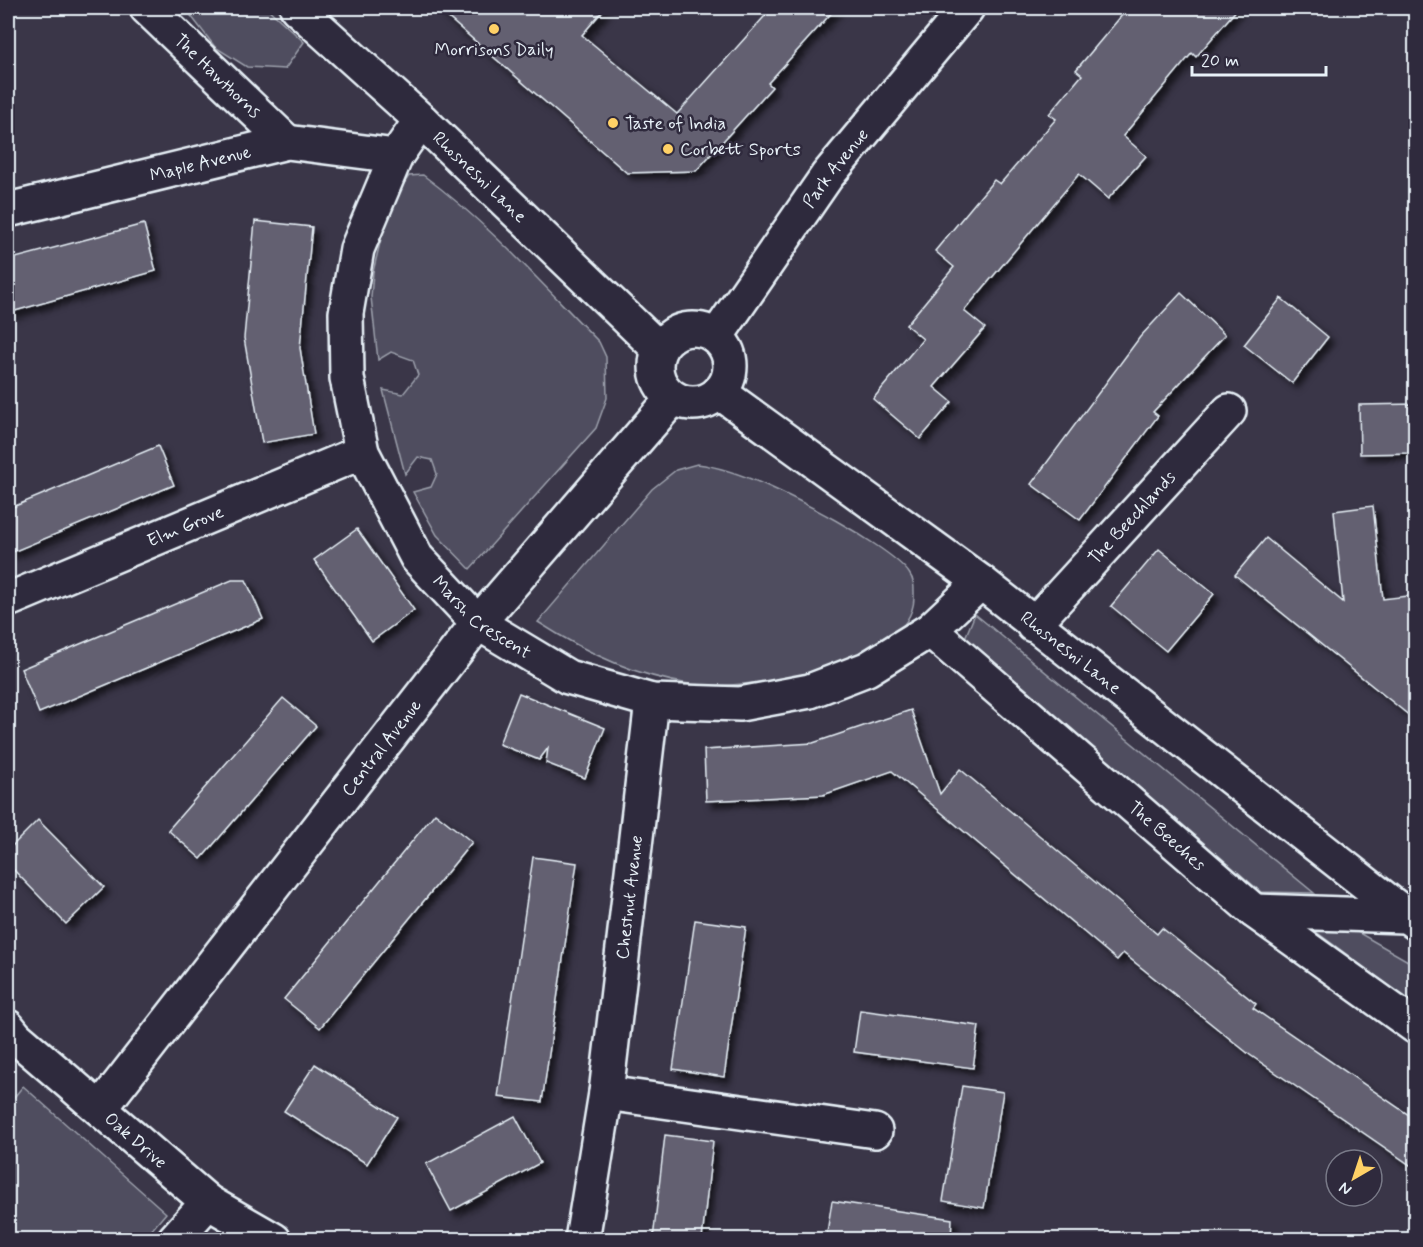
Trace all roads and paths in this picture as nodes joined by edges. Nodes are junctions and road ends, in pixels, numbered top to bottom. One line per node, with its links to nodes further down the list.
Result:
1 (147, 8): 5 (street, The Hawthorns)
2 (297, 8): 4 (street, Rhosnesni Lane)
3 (967, 8): 8 (street, Park Avenue)
4 (421, 120): 6 (street, Marsh Crescent); 9 (street, Rhosnesni Lane)
5 (287, 142): 6 (street, Maple Avenue); 7 (street, Maple Avenue)
6 (396, 156): 13 (street, Marsh Crescent)
7 (8, 210)
8 (716, 337): 9 (street); 10 (street)
9 (659, 349): 11 (street)
10 (719, 392): 11 (street); 14 (street, Rhosnesni Lane)
11 (673, 398): 16 (street, Central Avenue)
12 (1229, 411): 17 (street, The Beechlands)
13 (362, 452): 15 (street, Elm Grove); 16 (street, Marsh Crescent)
14 (981, 582): 17 (street, Rhosnesni Lane); 18 (street, Marsh Crescent)
15 (8, 600)
16 (478, 623): 19 (street, Marsh Crescent); 25 (street, Central Avenue)
17 (1033, 624): 21 (street, Rhosnesni Lane)
18 (930, 630): 19 (street, Marsh Crescent); 20 (street, The Beeches)
19 (652, 701): 24 (street, Chestnut Avenue)
20 (1254, 911): 21 (street); 22 (street, The Beeches)
21 (1410, 920)
22 (1416, 1027)
23 (10, 1038): 25 (street, Oak Drive)
24 (606, 1094): 26 (street); 30 (street, Chestnut Avenue)
25 (100, 1109): 27 (street, Oak Drive)
26 (875, 1131)
27 (208, 1202): 28 (street); 29 (street, Oak Drive)
28 (174, 1239)
29 (274, 1239)
30 (582, 1239)

